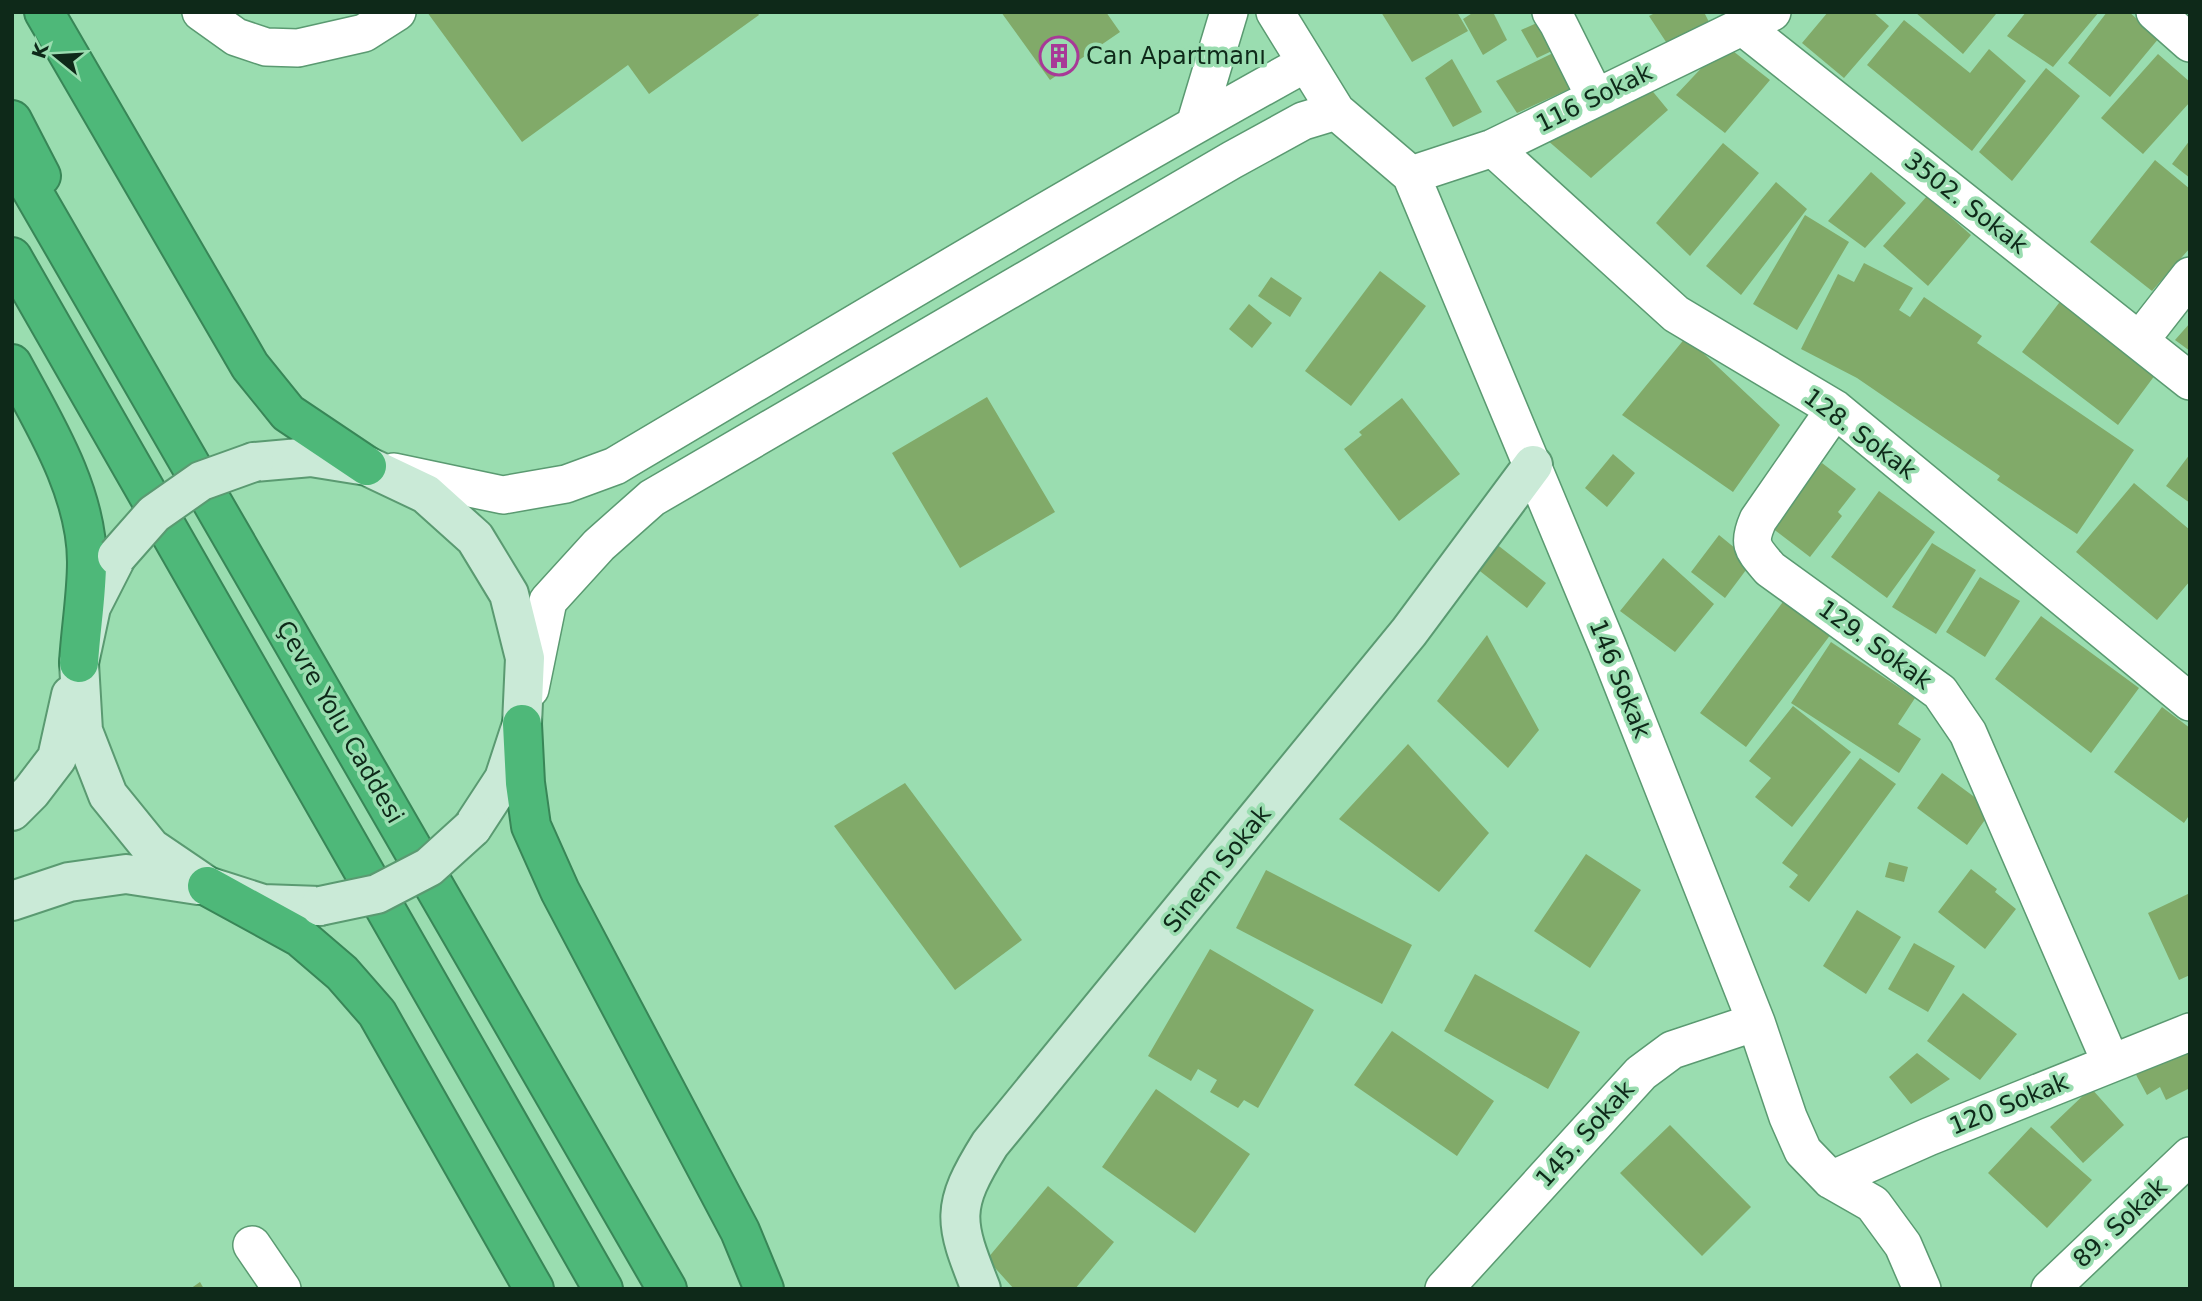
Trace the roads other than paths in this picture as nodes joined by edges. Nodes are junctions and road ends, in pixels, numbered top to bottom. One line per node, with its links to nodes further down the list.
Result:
1 (44, 12): 26 (highway)
2 (201, 12): 3 (street)
3 (397, 12)
4 (1229, 12): 14 (street)
5 (1275, 12): 10 (street)
6 (1551, 12): 11 (street)
7 (2155, 12): 9 (street)
8 (1757, 19): 11 (street, 116 Sokak); 20 (street, 3502. Sokak)
9 (2190, 43)
10 (1306, 63): 12 (street); 14 (street)
11 (1595, 97): 15 (street, 116 Sokak)
12 (1336, 111): 17 (street); 29 (street)
13 (12, 120): 24 (highway)
14 (1195, 125): 26 (street)
15 (1493, 148): 17 (street, 116 Sokak); 23 (street, 128. Sokak)
16 (12, 156): 24 (highway, Çevre Yolu Caddesi)
17 (1411, 175): 25 (street, 146 Sokak)
18 (12, 257): 41 (highway)
19 (2190, 276): 20 (street)
20 (2140, 340): 22 (street, 3502. Sokak)
21 (12, 364): 27 (highway)
22 (2190, 381)
23 (1835, 409): 28 (street, 128. Sokak); 35 (street, 129. Sokak)
24 (178, 443): 42 (highway, Çevre Yolu Caddesi)
25 (1533, 465): 33 (street, 146 Sokak); 44 (street, Sinem Sokak)
26 (366, 466): 27 (street, bridge); 29 (street)
27 (79, 663): 30 (street); 31 (street)
28 (2190, 702)
29 (522, 724): 31 (street, bridge); 43 (highway)
30 (12, 811)
31 (207, 886): 32 (street); 40 (highway)
32 (12, 901)
33 (1756, 1022): 37 (street, 146 Sokak); 45 (street, 145. Sokak)
34 (2190, 1032): 35 (street, 120 Sokak)
35 (2111, 1063): 37 (street, 120 Sokak)
36 (2190, 1156): 47 (street, 89. Sokak)
37 (1830, 1180): 46 (street, 146 Sokak)
38 (252, 1245): 39 (street)
39 (282, 1289)
40 (534, 1289)
41 (603, 1289)
42 (667, 1289)
43 (764, 1289)
44 (981, 1289)
45 (1444, 1289)
46 (1922, 1289)
47 (2050, 1289)

